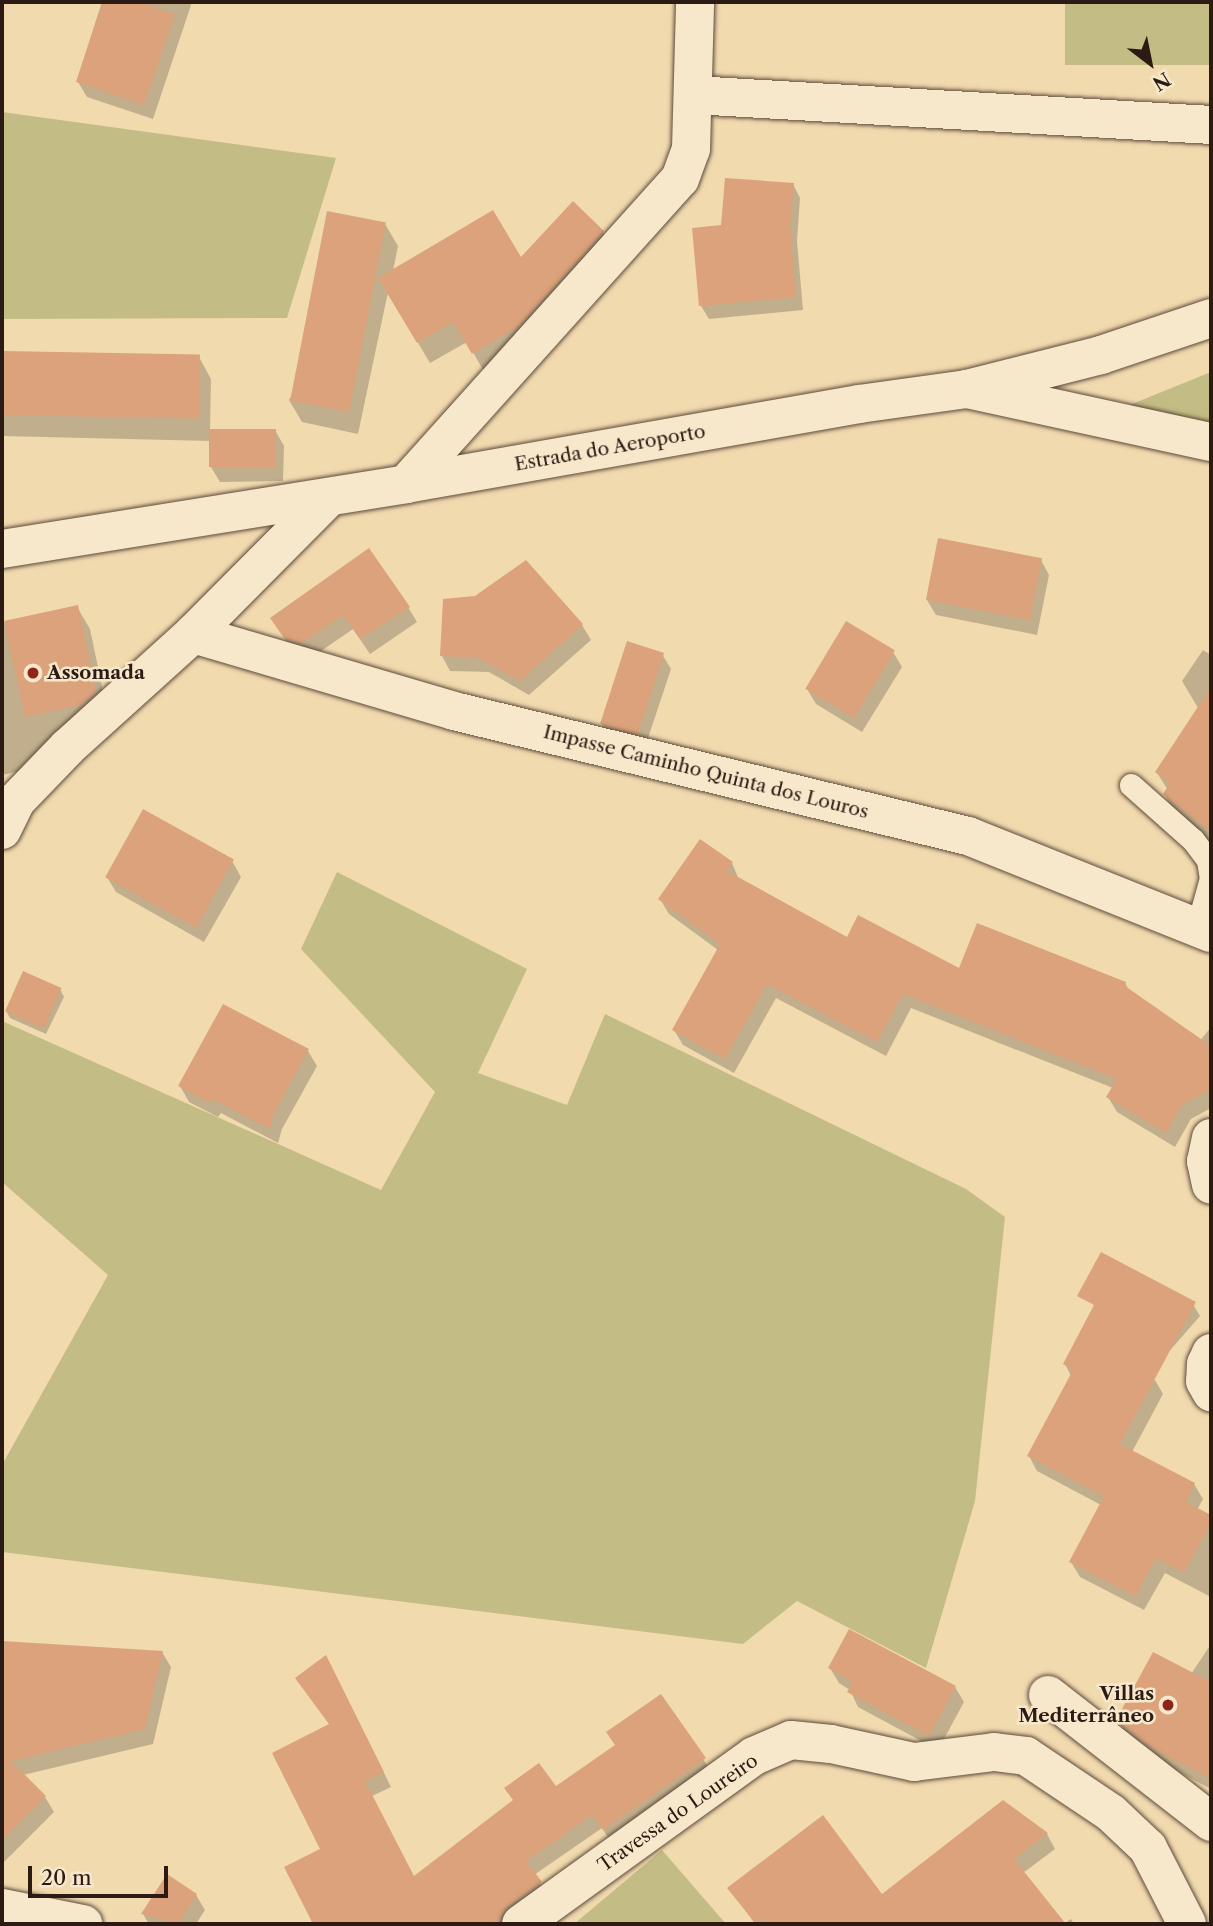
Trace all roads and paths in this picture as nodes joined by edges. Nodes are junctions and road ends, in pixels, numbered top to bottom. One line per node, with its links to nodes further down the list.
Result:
1 (695, 2): 2 (street)
2 (693, 95): 3 (street); 7 (street)
3 (1211, 125)
4 (1211, 318): 5 (street, Estrada do Aeroporto)
5 (967, 389): 6 (street); 7 (street, Estrada do Aeroporto)
6 (1211, 442)
7 (406, 484): 8 (street, Estrada do Aeroporto)
8 (329, 497): 9 (street, Estrada do Aeroporto); 10 (street)
9 (2, 549)
10 (192, 634): 12 (street); 13 (street, Impasse Caminho Quinta dos Louros)
11 (1131, 785): 13 (lane)
12 (2, 830)
13 (1204, 930)
14 (1211, 1138): 15 (street)
15 (1211, 1184)
16 (1211, 1353): 17 (street)
17 (1211, 1392)
18 (1048, 1695): 19 (street)
19 (1211, 1822)
20 (2, 1908): 21 (street)
21 (83, 1924)
22 (521, 1924): 23 (street, Travessa do Loureiro)
23 (1187, 1924)

